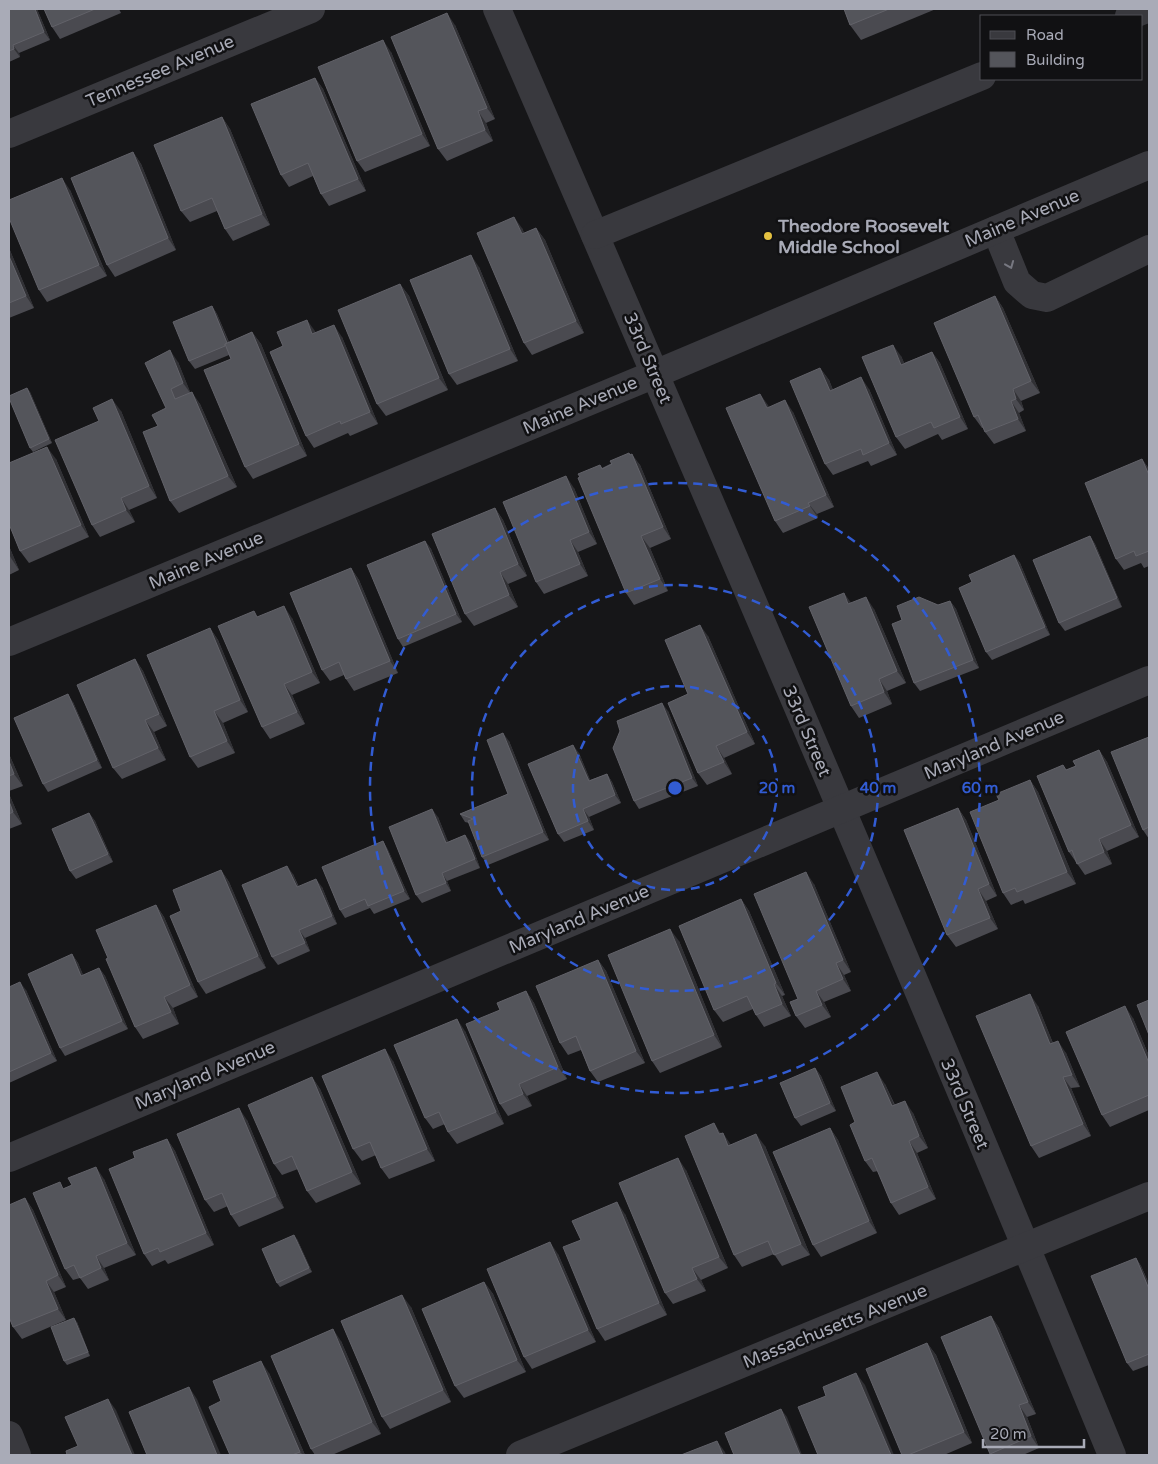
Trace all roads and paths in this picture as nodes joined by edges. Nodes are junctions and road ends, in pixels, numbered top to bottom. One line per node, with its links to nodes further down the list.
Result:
1 (312, 9): 6 (street, Tennessee Avenue)
2 (497, 9): 9 (street, 33rd Street)
3 (1147, 9): 4 (street)
4 (1132, 15)
5 (980, 77): 9 (street)
6 (9, 134)
7 (1149, 165): 8 (street, Maine Avenue)
8 (996, 230): 10 (street, one-way to 10); 11 (street, Maine Avenue)
9 (595, 235): 11 (street, 33rd Street)
10 (1149, 249)
11 (655, 374): 12 (street, Maine Avenue); 14 (street, 33rd Street)
12 (9, 642)
13 (1149, 680): 14 (street, Maryland Avenue)
14 (840, 809): 15 (street, Maryland Avenue); 17 (street, 33rd Street)
15 (9, 1158)
16 (1149, 1196): 17 (street, Massachusetts Avenue)
17 (1026, 1247): 20 (street, Massachusetts Avenue); 21 (street, 33rd Street)
18 (9, 1435): 19 (street)
19 (17, 1455)
20 (520, 1455)
21 (1112, 1455)

